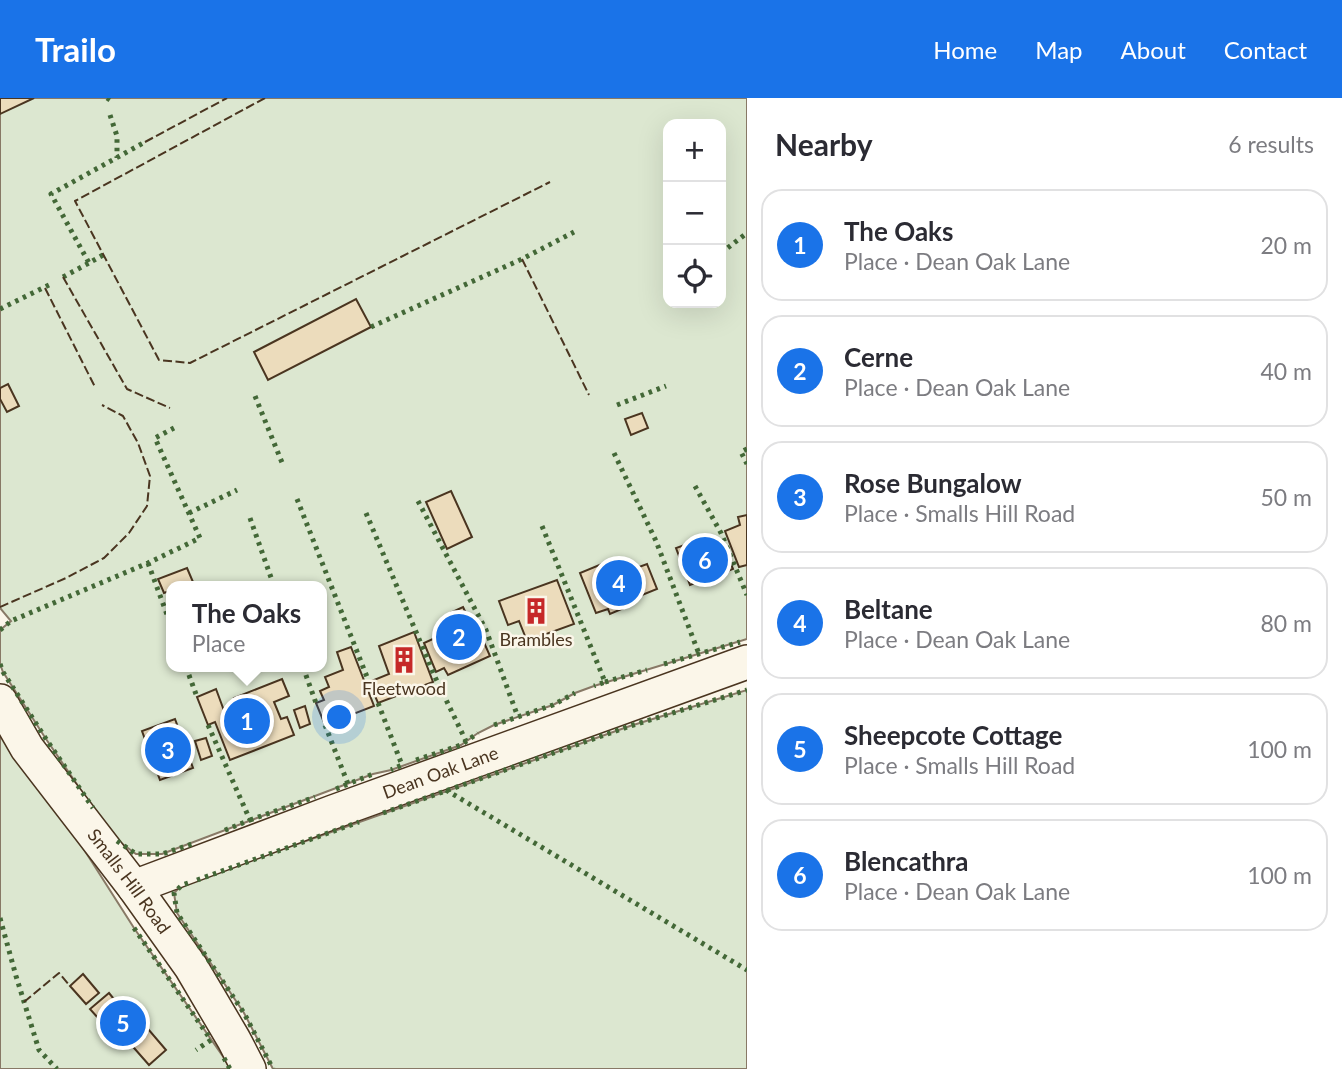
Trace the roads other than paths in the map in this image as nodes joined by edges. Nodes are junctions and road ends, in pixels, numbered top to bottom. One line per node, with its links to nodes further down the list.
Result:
1 (747, 662): 3 (street, Dean Oak Lane)
2 (0, 701): 3 (street, Smalls Hill Road)
3 (134, 887): 4 (street, Smalls Hill Road)
4 (249, 1069)

